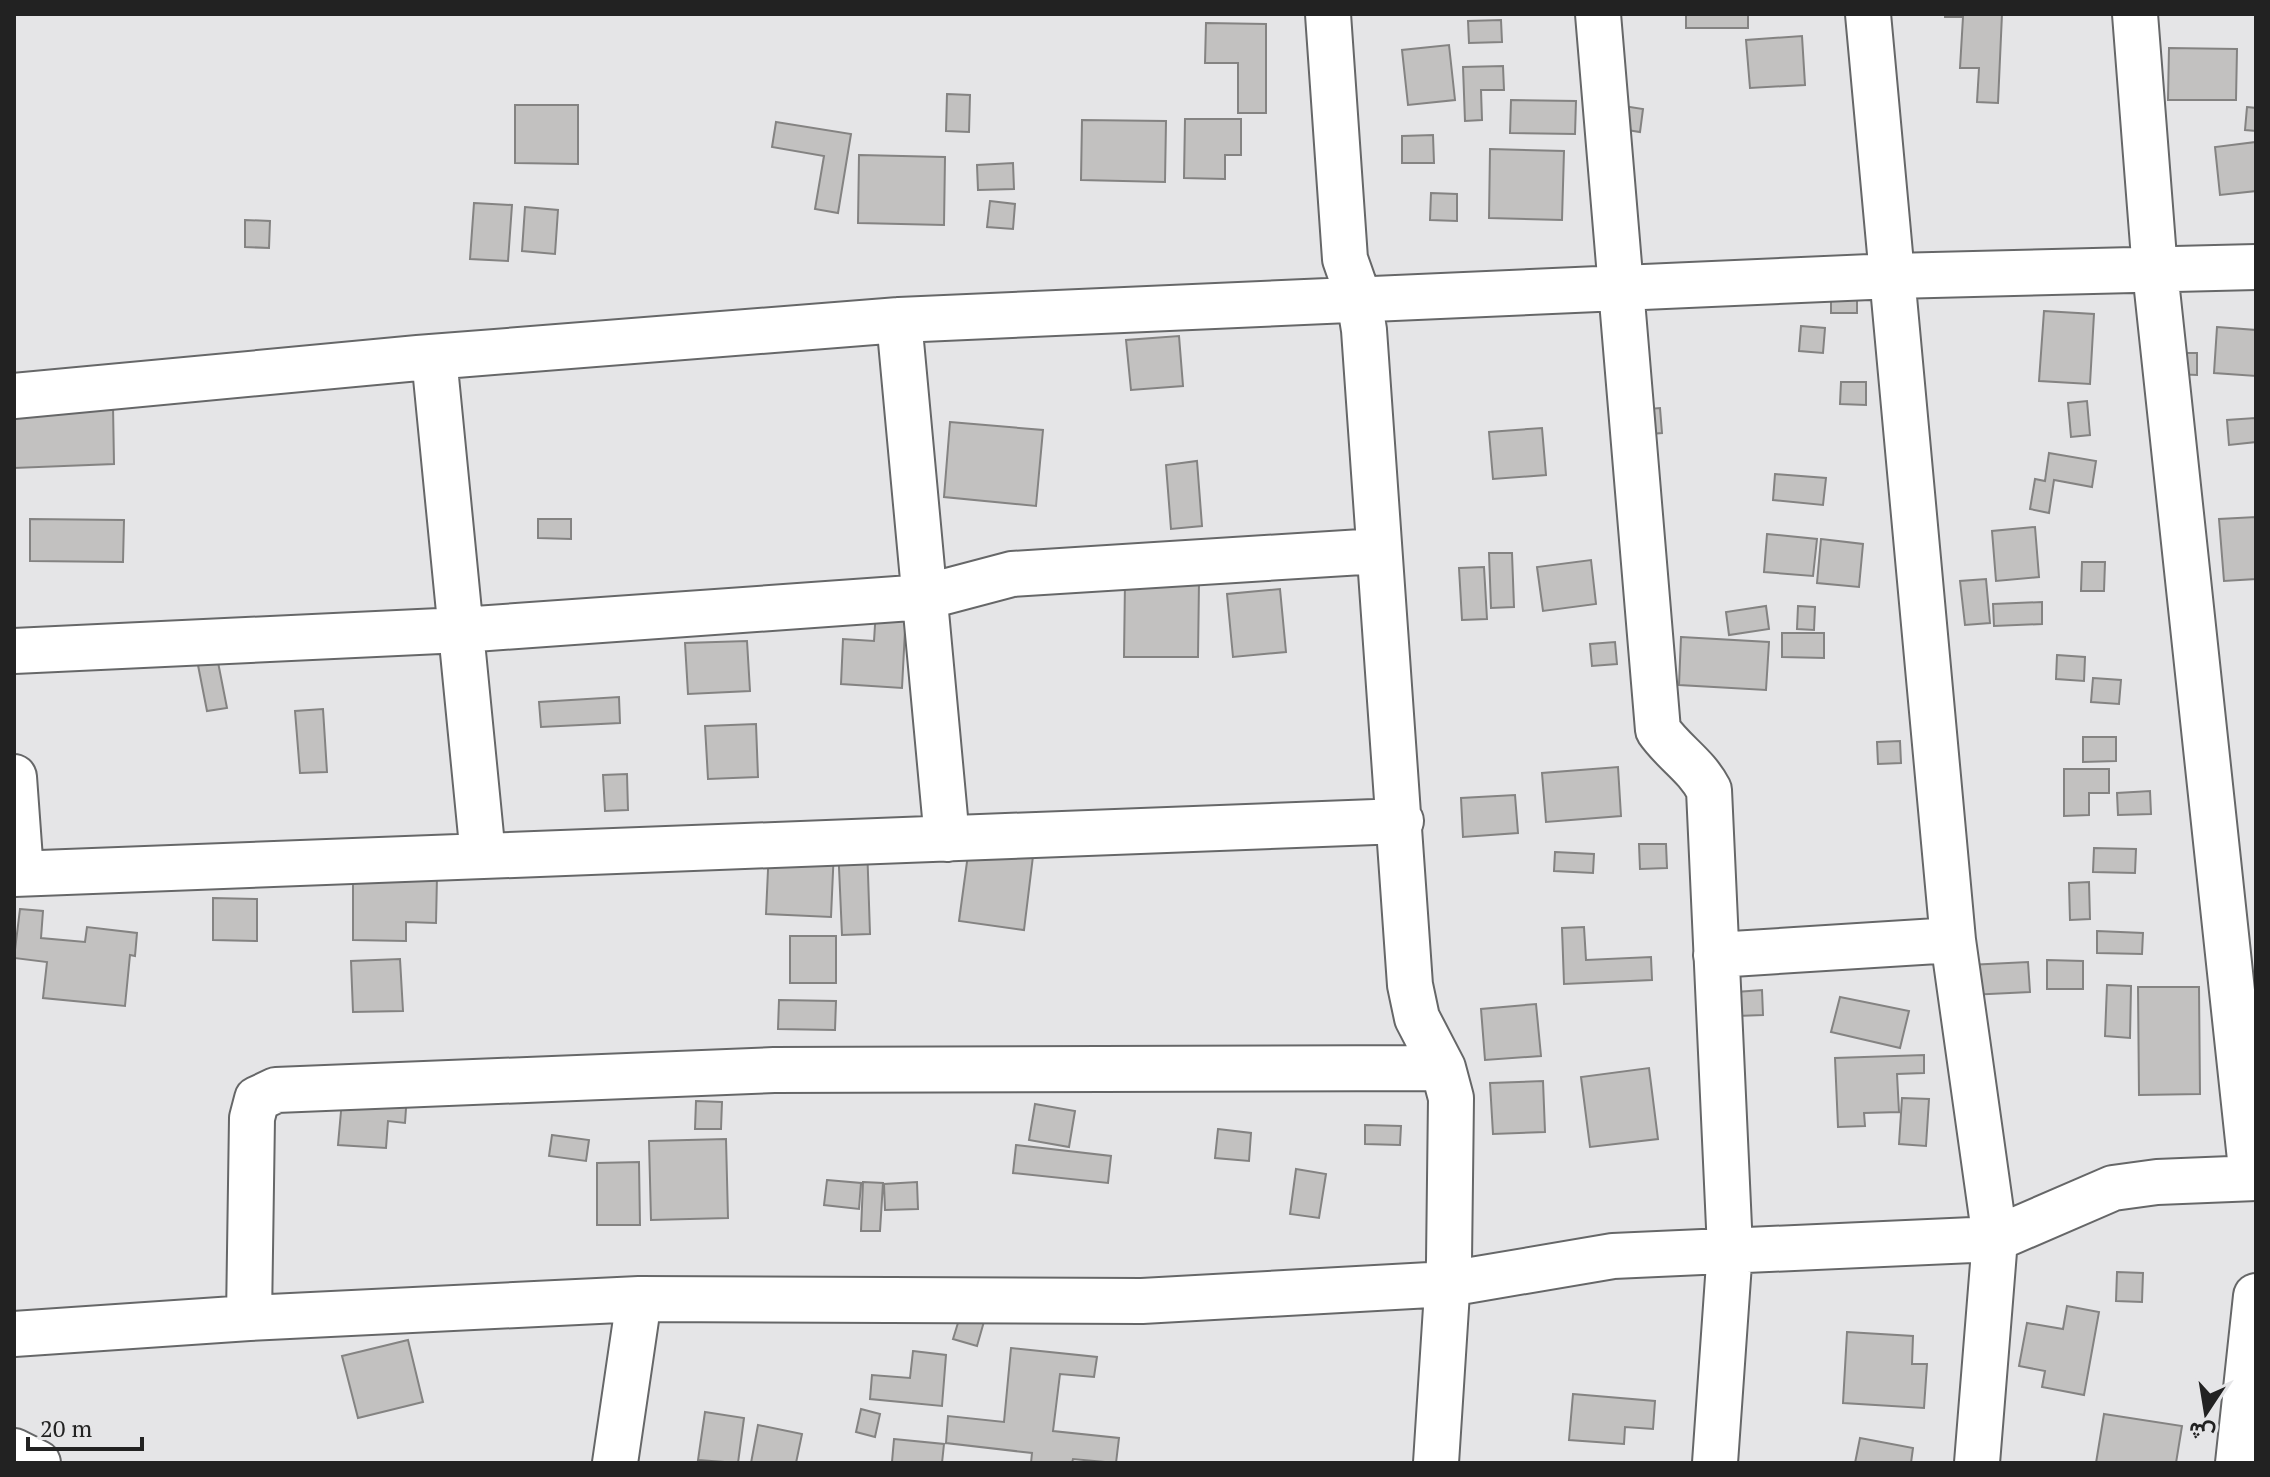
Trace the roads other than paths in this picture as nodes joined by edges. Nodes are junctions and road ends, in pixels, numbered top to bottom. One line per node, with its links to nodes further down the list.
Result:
1 (1328, 14): 9 (street)
2 (1598, 14): 8 (street)
3 (1868, 14): 7 (street)
4 (2135, 14): 6 (street)
5 (2256, 267): 6 (street)
6 (2155, 271): 7 (street); 25 (street)
7 (1893, 276): 8 (street); 22 (street)
8 (1620, 287): 9 (street); 23 (street)
9 (1359, 299): 10 (street); 13 (street)
10 (899, 320): 11 (street); 14 (street)
11 (434, 357): 12 (street); 15 (street)
12 (14, 396)
13 (1378, 551): 14 (street); 18 (street)
14 (925, 597): 15 (street); 19 (street)
15 (461, 630): 16 (street); 20 (street)
16 (14, 651)
17 (14, 777): 21 (street)
18 (1401, 821): 19 (street); 24 (street)
19 (947, 839): 20 (street)
20 (483, 856): 21 (street)
21 (17, 874)
22 (1953, 940): 23 (street); 26 (street)
23 (1716, 955): 27 (street)
24 (1443, 1068): 28 (street); 31 (street)
25 (2254, 1178): 26 (street)
26 (1995, 1239): 27 (street); 38 (street)
27 (1730, 1249): 28 (street); 37 (street)
28 (1448, 1284): 30 (street); 36 (street)
29 (2256, 1296): 39 (street)
30 (639, 1299): 31 (street); 35 (street)
31 (249, 1318): 32 (street)
32 (14, 1334)
33 (14, 1451): 34 (street)
34 (38, 1463)
35 (615, 1463)
36 (1436, 1463)
37 (1715, 1463)
38 (1977, 1463)
39 (2238, 1463)

